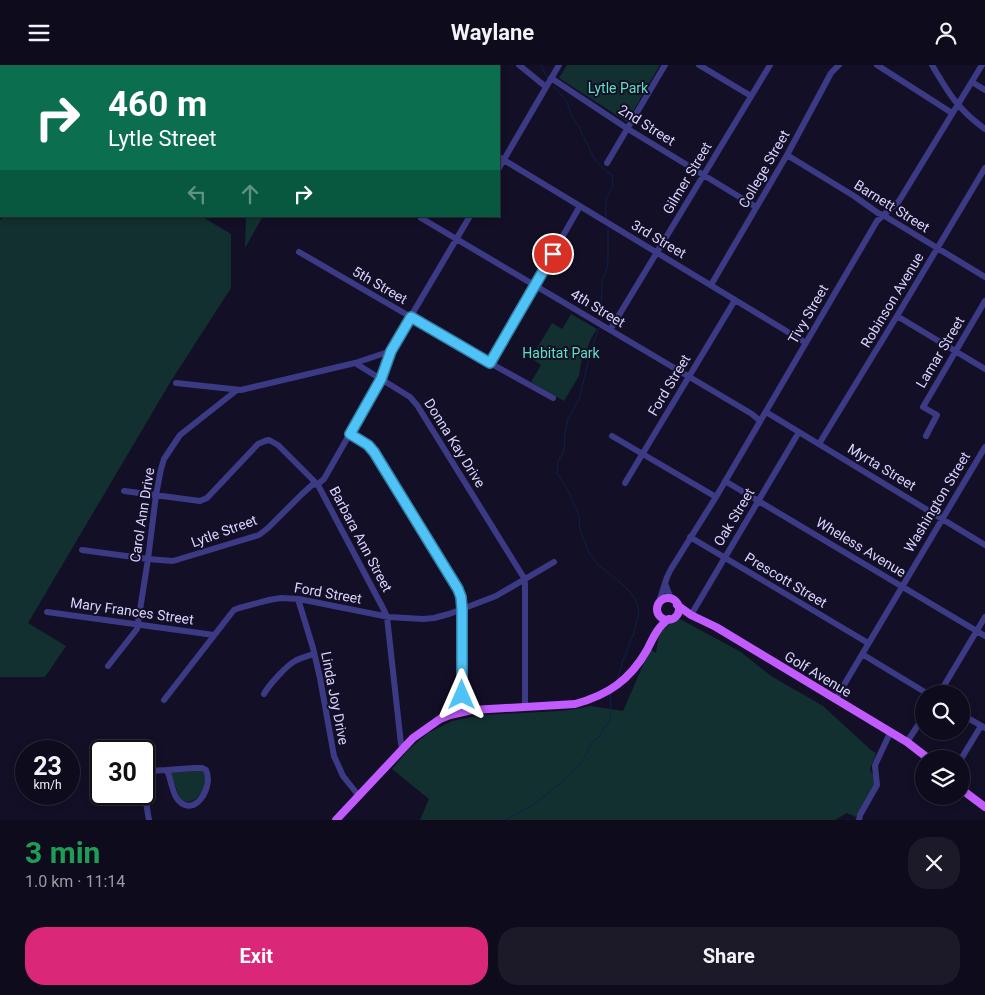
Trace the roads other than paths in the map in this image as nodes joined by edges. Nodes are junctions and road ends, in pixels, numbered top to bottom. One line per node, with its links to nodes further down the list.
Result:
1 (519, 65): 12 (street)
2 (559, 65): 10 (street)
3 (666, 65): 17 (street)
4 (699, 65): 14 (street)
5 (770, 65): 14 (street, Gilmer Street)
6 (839, 65): 19 (street, College Street)
7 (877, 65): 16 (street)
8 (932, 65): 15 (street)
9 (982, 65): 11 (street, Tivy Street)
10 (551, 78): 12 (street); 17 (street, 2nd Street)
11 (972, 82): 13 (street); 15 (street, Tivy Street)
12 (546, 87): 20 (street)
13 (985, 89)
14 (751, 96): 23 (street, Gilmer Street)
15 (957, 105): 16 (street, Tivy Street); 18 (street)
16 (952, 113): 26 (street, Tivy Street)
17 (628, 129): 21 (street); 23 (street, 2nd Street)
18 (985, 129)
19 (787, 155): 25 (street, College Street); 26 (street, Barnett Street)
20 (501, 158): 24 (street, 3rd Street)
21 (607, 163)
22 (985, 168): 30 (street, Robinson Avenue)
23 (704, 175): 25 (street, 2nd Street); 32 (street, Gilmer Street)
24 (580, 206): 32 (street, 3rd Street); 34 (street)
25 (756, 207): 35 (street, College Street)
26 (883, 215): 30 (street, Barnett Street); 41 (street, Tivy Street)
27 (469, 217): 29 (street, Lytle Street)
28 (421, 218): 29 (street, 4th Street)
29 (457, 239): 34 (street, 4th Street); 39 (street, Lytle Street)
30 (938, 248): 33 (street, Barnett Street); 38 (street, Robinson Avenue)
31 (299, 252): 39 (street, 5th Street)
32 (657, 253): 35 (street, 3rd Street); 40 (street, Gilmer Street)
33 (985, 277)
34 (535, 285): 40 (street, 4th Street); 45 (street)
35 (711, 285): 36 (street, 3rd Street)
36 (735, 300): 41 (street, 3rd Street); 47 (street, Ford Street)
37 (985, 301): 43 (street, Lamar Street)
38 (898, 316): 43 (street); 58 (street, Robinson Avenue)
39 (411, 317): 42 (street, Lytle Street); 45 (street, 5th Street)
40 (610, 330): 47 (street, 4th Street)
41 (806, 343): 52 (street, Tivy Street)
42 (391, 351): 44 (street); 48 (street, Lytle Street)
43 (955, 351): 46 (street); 56 (street, Lamar Street)
44 (355, 363): 48 (street, Donna Kay Drive); 50 (street)
45 (490, 363): 51 (street, 5th Street)
46 (985, 369)
47 (689, 377): 53 (street, 4th Street); 60 (street, Ford Street)
48 (381, 379): 55 (street, Lytle Street); 75 (street, Donna Kay Drive)
49 (176, 383): 50 (street)
50 (237, 390): 65 (street, Carol Ann Drive)
51 (553, 398)
52 (766, 412): 53 (street, Tivy Street); 54 (street, Myrta Street)
53 (760, 421): 61 (street, Tivy Street)
54 (799, 432): 58 (street, Myrta Street); 67 (street, Oak Street)
55 (350, 434): 63 (street, Lytle Street); 81 (street)
56 (926, 436)
57 (612, 437): 60 (street)
58 (819, 444): 68 (street, Myrta Street)
59 (985, 447): 68 (street, Washington Street)
60 (642, 454): 62 (street, Ford Street); 66 (street)
61 (725, 481): 66 (street, Tivy Street); 67 (street, Wheless Avenue)
62 (625, 483)
63 (316, 484): 65 (street, Barbara Ann Street); 73 (street, Lytle Street); 85 (street, Barbara Ann Street)
64 (124, 491): 65 (street, Barbara Ann Street)
65 (156, 495): 73 (street, Carol Ann Drive)
66 (716, 497): 69 (street, Tivy Street)
67 (758, 501): 72 (street, Oak Street); 77 (street, Wheless Avenue)
68 (942, 519): 70 (street, Myrta Street); 77 (street, Washington Street)
69 (690, 537): 72 (street, Prescott Street); 76 (street, Tivy Street)
70 (985, 545)
71 (82, 550): 73 (street, Lytle Street)
72 (725, 558): 84 (street, Oak Street); 93 (street, Prescott Street)
73 (148, 559): 88 (street, Carol Ann Drive)
74 (554, 562): 75 (street, Ford Street)
75 (524, 580): 81 (street, Ford Street); 102 (street, Donna Kay Drive)
76 (665, 583): 79 (street, Tivy Street); 80 (street)
77 (902, 586): 89 (street, Wheless Avenue); 93 (street, Washington Street)
78 (298, 599): 85 (street, Ford Street); 91 (street, Ford Street); 94 (street, Linda Joy Drive)
79 (659, 602): 80 (main road); 83 (main road)
80 (674, 602): 84 (main road, Golf Avenue); 86 (main road)
81 (462, 609): 85 (street, Ford Street); 103 (street)
82 (47, 613): 88 (street, Mary Frances Street)
83 (658, 613): 86 (main road); 90 (main road)
84 (692, 615): 86 (main road, Golf Avenue); 101 (main road, Golf Avenue)
85 (387, 617): 109 (street, Barbara Ann Street)
86 (672, 617): 90 (main road)
87 (985, 617): 89 (street)
88 (138, 625): 91 (street, Mary Frances Street); 96 (street, Carol Ann Drive)
89 (976, 631): 92 (street, Wheless Avenue); 97 (street)
90 (654, 634): 102 (main road)
91 (214, 635): 100 (street, Ford Street)
92 (985, 636)
93 (868, 643): 95 (street, Washington Street)
94 (314, 654): 99 (street); 113 (street, Linda Joy Drive)
95 (862, 654): 98 (street); 101 (street, Washington Street)
96 (108, 667)
97 (944, 685)
98 (915, 686)
99 (264, 694)
100 (164, 700)
101 (835, 700): 107 (main road, Golf Avenue)
102 (525, 707): 103 (main road)
103 (462, 712): 109 (main road)
104 (970, 719): 105 (street)
105 (983, 727): 111 (street)
106 (915, 730): 108 (street)
107 (890, 733): 108 (main road, Golf Avenue); 120 (street)
108 (907, 742): 110 (main road, Golf Avenue)
109 (402, 749): 113 (main road)
110 (917, 750)
111 (967, 750)
112 (167, 770): 112 (street); 117 (street)
113 (359, 796): 116 (main road)
114 (970, 796): 115 (main road)
115 (985, 807)
116 (344, 811): 118 (main road); 119 (street)
117 (149, 820)
118 (336, 820)
119 (343, 820)
120 (860, 820)

